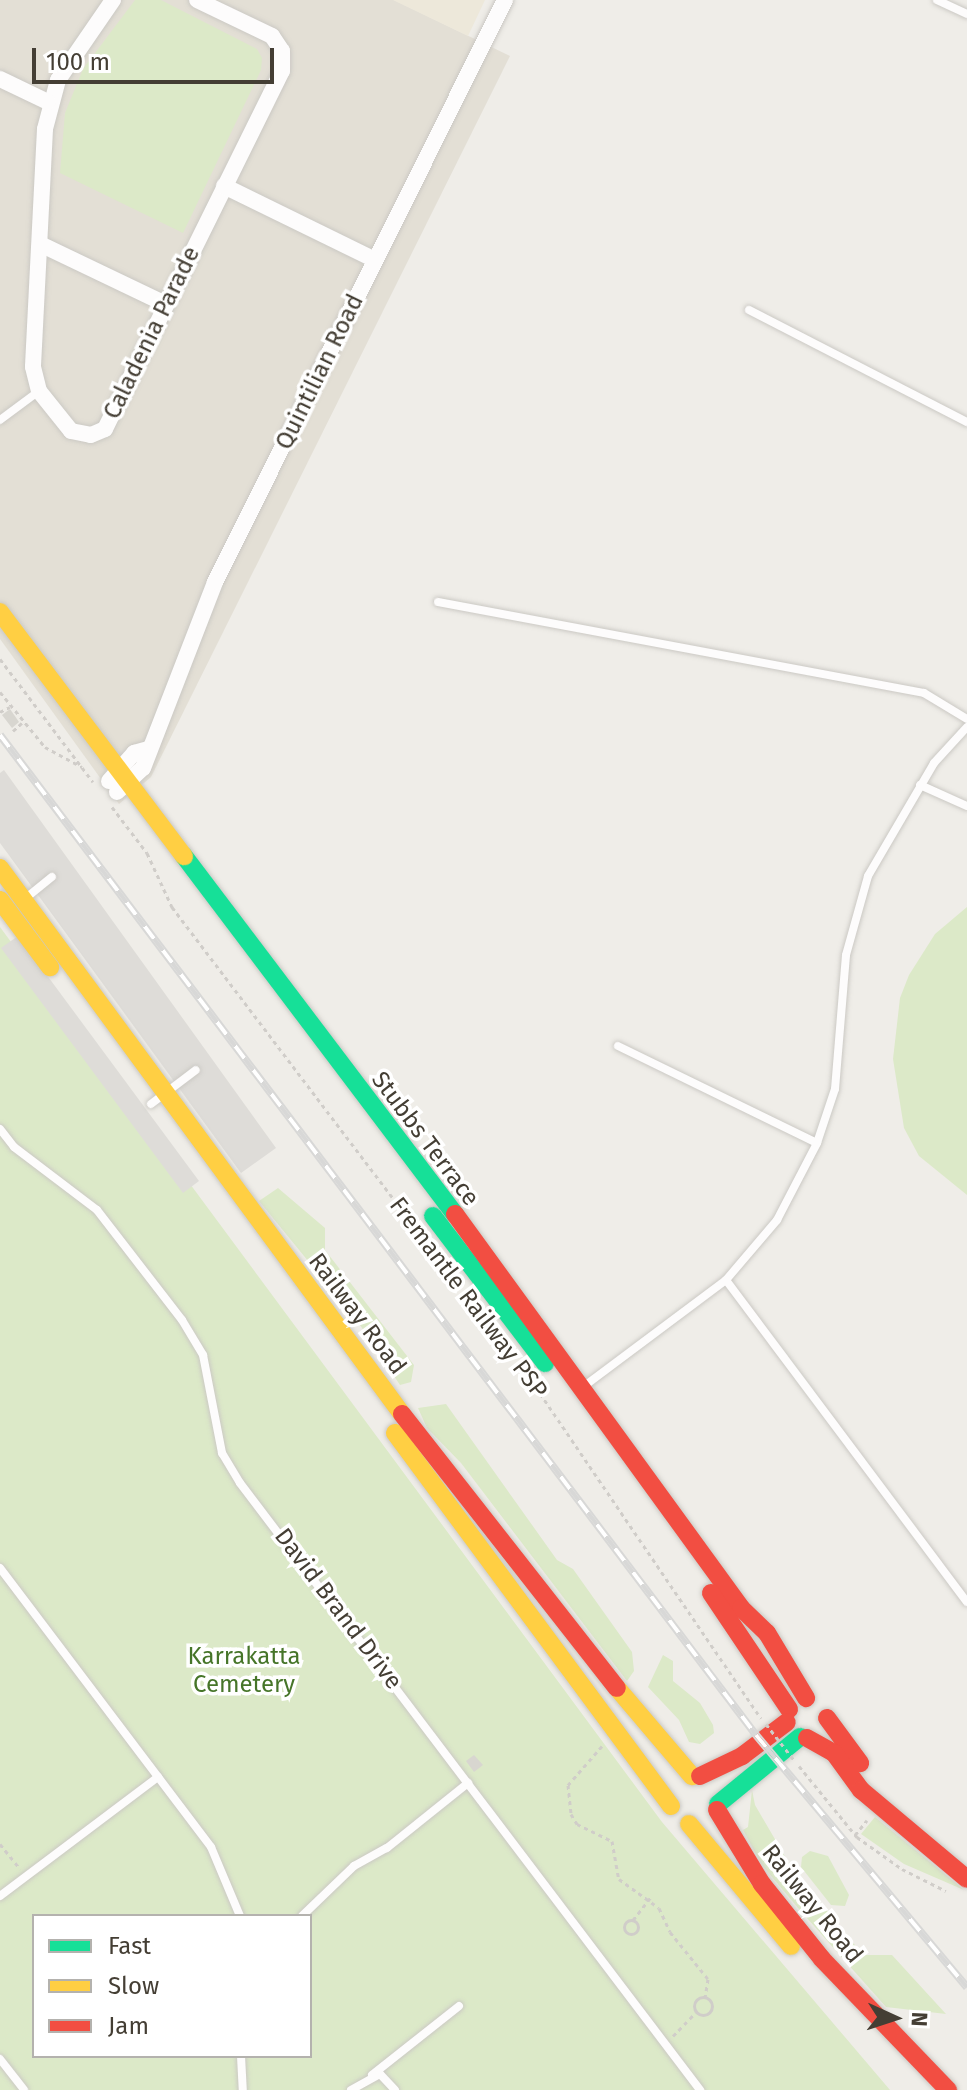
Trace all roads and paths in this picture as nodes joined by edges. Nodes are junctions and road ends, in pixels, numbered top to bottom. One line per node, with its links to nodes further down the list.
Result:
1 (113, 0): 7 (street)
2 (197, 0): 8 (street, Caladenia Parade)
3 (505, 0): 10 (street, Quintilian Road)
4 (937, 0): 5 (lane)
5 (967, 14)
6 (0, 79): 7 (street)
7 (48, 102): 9 (street)
8 (224, 186): 10 (street); 11 (street, Caladenia Parade)
9 (40, 244): 11 (street); 13 (street)
10 (375, 260): 29 (street, Quintilian Road)
11 (165, 304): 13 (street, Caladenia Parade)
12 (749, 310): 15 (lane)
13 (39, 391): 14 (lane)
14 (0, 420)
15 (967, 422)
16 (438, 602): 23 (lane)
17 (0, 612): 29 (main road, Stubbs Terrace)
18 (0, 638): 29 (main road, Stubbs Terrace)
19 (0, 659): 27 (path, Fremantle Railway PSP)
20 (0, 692): 21 (path)
21 (10, 707): 22 (path); 24 (path)
22 (0, 712)
23 (967, 719)
24 (22, 723): 26 (path); 27 (path)
25 (967, 727): 28 (lane)
26 (13, 731)
27 (82, 767): 29 (path, Fremantle Railway PSP)
28 (920, 785): 30 (lane); 39 (lane)
29 (113, 786): 40 (path, Fremantle Railway PSP); 43 (main road, Stubbs Terrace); 47 (main road, Stubbs Terrace)
30 (967, 806)
31 (0, 868): 33 (main road, Railway Road)
32 (52, 877): 33 (lane)
33 (23, 899): 37 (main road, Railway Road)
34 (1, 902): 37 (main road, Railway Road)
35 (618, 1046): 39 (lane)
36 (196, 1070): 37 (lane)
37 (158, 1099): 49 (main road, Railway Road); 51 (main road, Railway Road)
38 (0, 1129): 53 (lane, David Brand Drive)
39 (817, 1143): 41 (lane)
40 (421, 1235)
41 (726, 1280): 43 (lane); 45 (lane)
42 (527, 1374): 58 (path, Fremantle Railway PSP, bridge)
43 (584, 1387): 46 (main road, Stubbs Terrace)
44 (0, 1568): 52 (lane)
45 (967, 1602)
46 (806, 1698): 47 (main road); 48 (main road)
47 (788, 1716): 50 (main road); 51 (main road)
48 (827, 1718): 50 (main road); 60 (main road)
49 (617, 1733): 54 (main road, Railway Road); 65 (path)
50 (804, 1738): 55 (main road); 62 (main road)
51 (696, 1776): 54 (main road); 55 (main road)
52 (158, 1777): 61 (lane); 66 (lane)
53 (468, 1783): 67 (lane); 72 (lane, David Brand Drive)
54 (671, 1806): 57 (main road)
55 (717, 1807): 57 (main road); 82 (main road, Railway Road)
56 (872, 1814): 58 (path)
57 (689, 1824): 81 (main road, Railway Road)
58 (856, 1833): 64 (path, Fremantle Railway PSP)
59 (0, 1844): 61 (path)
60 (967, 1863)
61 (26, 1877): 63 (lane)
62 (967, 1879)
63 (0, 1896)
64 (955, 1896)
65 (650, 1898): 68 (path); 69 (path)
66 (239, 1914)
67 (304, 1914)
68 (632, 1920)
69 (705, 1997): 71 (path); 71 (path)
70 (459, 2006): 75 (lane)
71 (695, 2011): 72 (path)
72 (663, 2041): 80 (lane, David Brand Drive)
73 (241, 2058): 77 (lane)
74 (0, 2059): 76 (lane)
75 (372, 2075): 78 (lane); 79 (lane)
76 (24, 2090)
77 (243, 2090)
78 (351, 2090)
79 (395, 2090)
80 (700, 2090)
81 (923, 2090)
82 (948, 2090)

